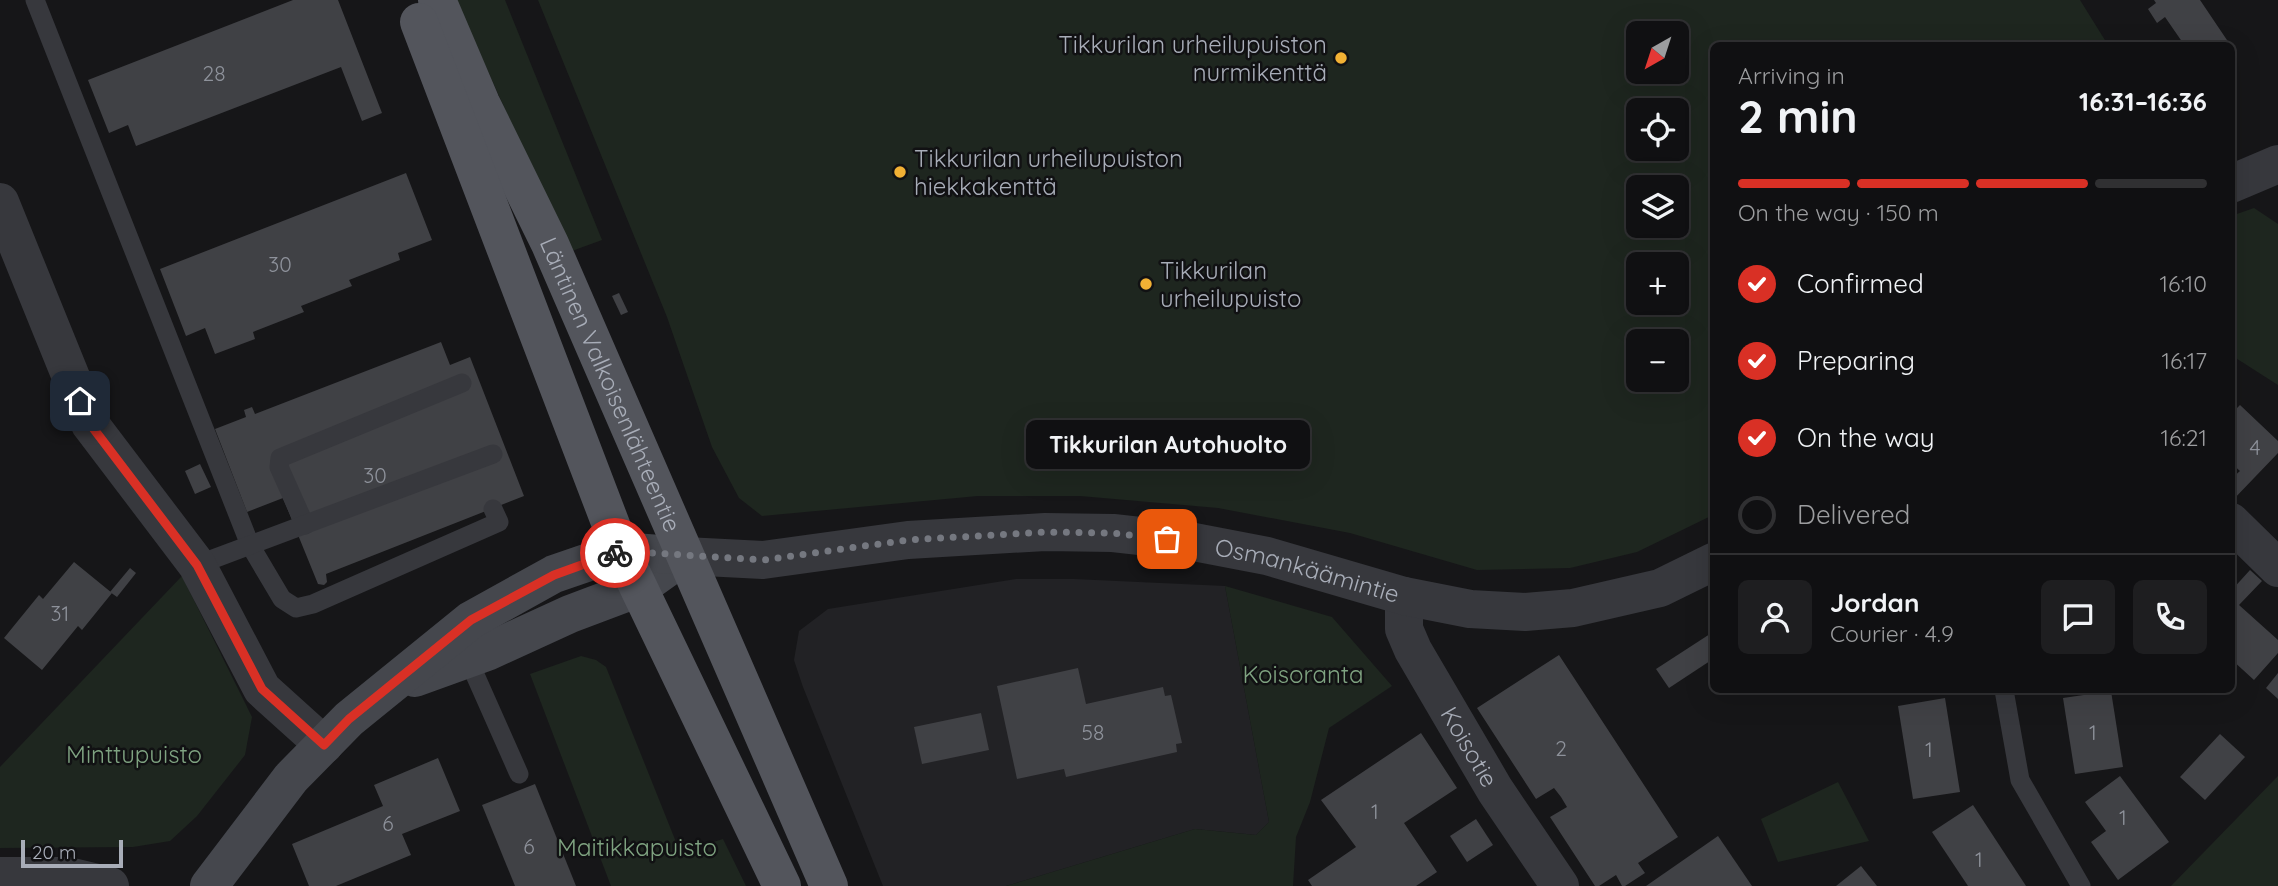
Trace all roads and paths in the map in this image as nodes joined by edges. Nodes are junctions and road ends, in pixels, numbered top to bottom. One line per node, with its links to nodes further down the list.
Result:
1 (35, 0): 12 (lane)
2 (411, 0): 13 (main road, Läntinen Valkoisenlähteentie)
3 (437, 0): 14 (main road, Läntinen Valkoisenlähteentie)
4 (2278, 164): 5 (street)
5 (2235, 182)
6 (0, 202): 16 (street)
7 (462, 383): 10 (lane)
8 (493, 454): 10 (lane)
9 (493, 509): 12 (lane)
10 (305, 525): 12 (lane)
11 (2235, 526): 17 (street)
12 (250, 545): 16 (lane)
13 (621, 551): 14 (main road); 18 (main road, Läntinen Valkoisenlähteentie); 21 (main road)
14 (685, 556): 18 (main road); 19 (street, Osmankäämintie); 29 (main road, Läntinen Valkoisenlähteentie)
15 (1710, 563): 19 (street, Osmankäämintie)
16 (197, 565): 23 (street)
17 (2278, 568)
18 (639, 588): 20 (main road); 28 (main road, Läntinen Valkoisenlähteentie)
19 (1404, 596): 30 (street, Koisotie)
20 (468, 659): 21 (main road); 24 (lane)
21 (390, 687): 23 (main road)
22 (2005, 693): 31 (lane)
23 (324, 745): 27 (main road)
24 (519, 775)
25 (0, 876): 26 (street)
26 (110, 886)
27 (209, 886)
28 (782, 886)
29 (829, 886)
30 (1560, 886)
31 (2081, 886)

